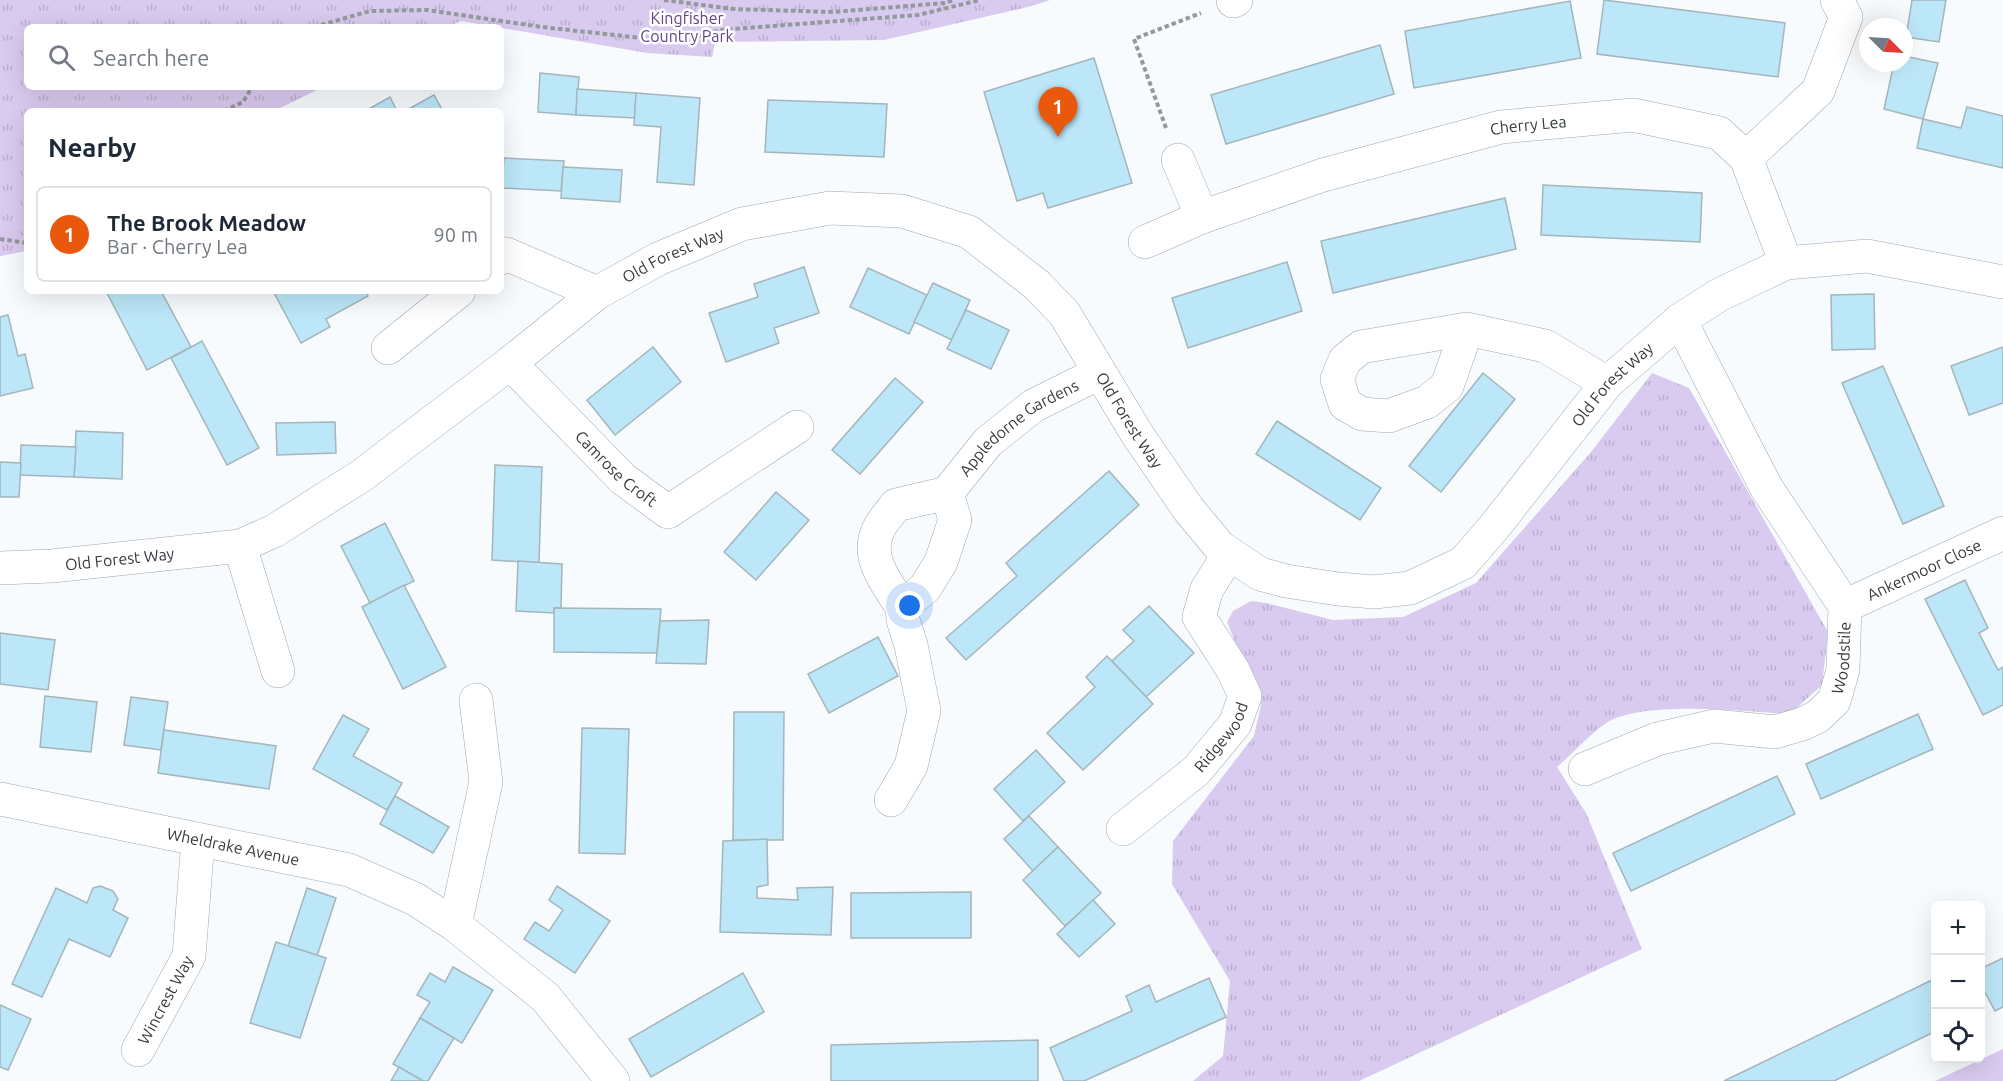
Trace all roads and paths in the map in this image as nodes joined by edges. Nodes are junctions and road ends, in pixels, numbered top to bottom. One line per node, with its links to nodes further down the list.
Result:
1 (664, 0): 2 (path)
2 (954, 0)
3 (980, 0): 6 (path)
4 (1837, 0): 9 (street)
5 (1234, 1): 10 (path)
6 (324, 24)
7 (250, 90): 8 (path)
8 (230, 108)
9 (1746, 158): 11 (street, Cherry Lea); 16 (street, Cherry Lea)
10 (1178, 160): 11 (street)
11 (1202, 217): 13 (street, Cherry Lea)
12 (0, 239): 14 (path)
13 (1145, 242)
14 (24, 243)
15 (504, 256): 18 (street)
16 (1786, 262): 17 (street, Old Forest Way); 20 (street, Old Forest Way)
17 (2003, 282)
18 (597, 293): 23 (street, Old Forest Way); 24 (street, Old Forest Way)
19 (455, 294): 22 (street)
20 (1680, 320): 25 (street, Old Forest Way); 32 (street, Woodstile)
21 (1467, 329): 25 (street)
22 (388, 348)
23 (510, 363): 26 (street, Camrose Croft); 29 (street, Old Forest Way)
24 (1099, 374): 27 (street, Appledorne Gardens); 30 (street, Old Forest Way)
25 (1607, 383): 30 (street, Old Forest Way)
26 (797, 427)
27 (947, 493): 33 (street, Appledorne Gardens); 33 (street, Appledorne Gardens)
28 (2003, 532): 32 (street, Ankermoor Close)
29 (240, 546): 31 (street, Old Forest Way); 34 (street)
30 (1229, 554): 39 (street, Ridgewood)
31 (0, 568)
32 (1845, 606): 36 (street, Woodstile)
33 (902, 607): 38 (street, Appledorne Gardens)
34 (278, 671)
35 (476, 700): 41 (street)
36 (1585, 769)
37 (0, 799): 40 (street, Wheldrake Avenue)
38 (891, 800)
39 (1124, 830)
40 (198, 840): 41 (street, Wheldrake Avenue); 42 (street, Wincrest Way)
41 (455, 925): 43 (street, Wheldrake Avenue)
42 (138, 1050)
43 (600, 1077)

